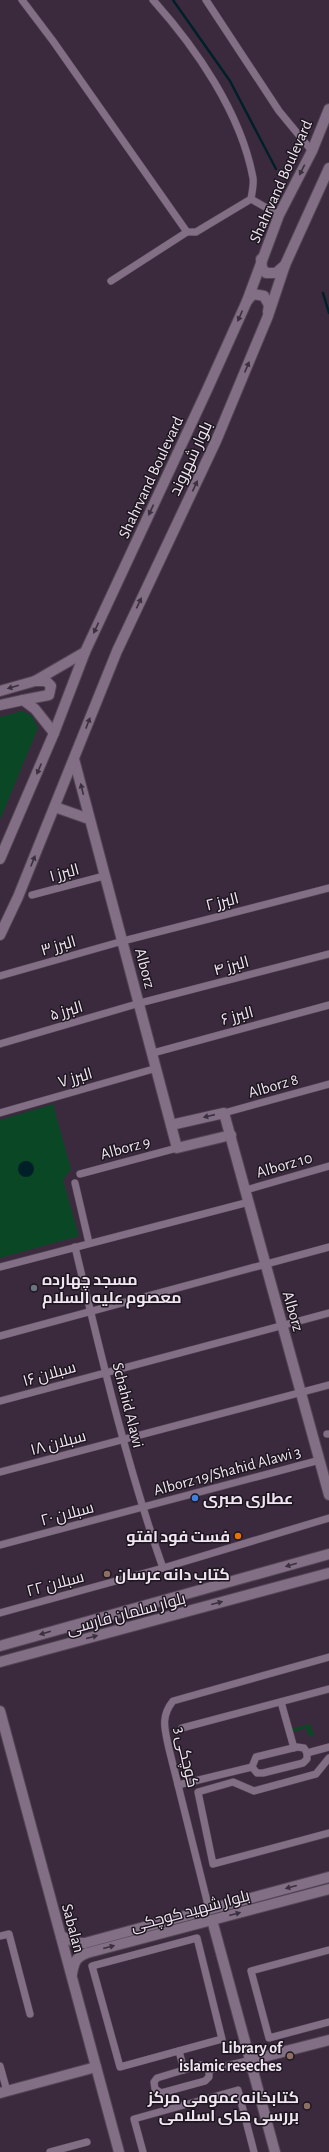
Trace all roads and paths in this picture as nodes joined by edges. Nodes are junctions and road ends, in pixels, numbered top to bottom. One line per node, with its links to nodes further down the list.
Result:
1 (22, 0): 9 (street)
2 (153, 0): 7 (street)
3 (206, 0): 5 (street)
4 (329, 109): 5 (main road, Shahrvand Boulevard)
5 (312, 151): 8 (main road, Shahrvand Boulevard, one-way to 8)
6 (329, 168): 11 (main road, بلوار شهروند)
7 (251, 199): 8 (street); 9 (street)
8 (279, 215): 10 (main road, Shahrvand Boulevard)
9 (187, 232): 12 (street)
10 (261, 260): 11 (main road); 13 (main road, Shahrvand Boulevard)
11 (285, 265): 14 (main road, بلوار شهروند)
12 (110, 281)
13 (247, 301): 14 (main road); 15 (main road, Shahrvand Boulevard, one-way to 15)
14 (268, 316): 21 (main road, بلوار شهروند, one-way to 14)
15 (85, 652): 16 (main road); 20 (main road, Shahrvand Boulevard)
16 (35, 681): 17 (main road, one-way to 17); 18 (main road)
17 (0, 691)
18 (23, 700): 19 (main road); 20 (main road)
19 (0, 705)
20 (54, 733): 24 (main road, Shahrvand Boulevard, one-way to 24)
21 (74, 759): 22 (main road); 23 (main road, Alborz, one-way to 21)
22 (55, 807): 23 (main road); 28 (main road, one-way to 22)
23 (89, 819): 25 (main road, Alborz)
24 (0, 859)
25 (104, 876): 27 (street, البرز ۱); 29 (main road, Alborz)
26 (329, 888): 29 (street, البرز ۲)
27 (32, 895)
28 (0, 935)
29 (123, 941): 31 (street, البرز ۳); 32 (main road, Alborz)
30 (329, 954): 32 (street, البرز ۴)
31 (0, 976)
32 (140, 1003): 34 (street, البرز ۵); 35 (main road, Alborz)
33 (329, 1005): 35 (street, البرز ۶)
34 (0, 1044)
35 (153, 1053): 36 (main road, Alborz)
36 (157, 1068): 38 (street, البرز ۷); 40 (main road, Alborz)
37 (329, 1084): 39 (street, Alborz 8)
38 (0, 1113)
39 (224, 1113): 40 (main road, one-way to 40); 41 (main road, Alborz)
40 (171, 1126): 42 (main road, Alborz)
41 (231, 1135): 42 (main road); 46 (main road, Alborz)
42 (177, 1148): 44 (street, Alborz 9)
43 (329, 1166): 46 (street, Alborz 10)
44 (80, 1174)
45 (75, 1183): 48 (street)
46 (246, 1190): 47 (main road, Alborz)
47 (249, 1202): 48 (street); 51 (main road, Alborz)
48 (89, 1243): 49 (street)
49 (75, 1247): 52 (street); 53 (street, Schahid Alawi)
50 (329, 1247): 51 (street)
51 (266, 1265): 53 (street); 55 (main road, Alborz)
52 (0, 1267)
53 (90, 1311): 56 (street); 57 (street, Schahid Alawi)
54 (329, 1313): 55 (street, سبلان ۱۶)
55 (283, 1327): 57 (street, سبلان ۱۶); 59 (main road, Alborz)
56 (0, 1336)
57 (106, 1372): 60 (street, سبلان ۱۶); 61 (street, Schahid Alawi)
58 (329, 1385): 59 (street, سبلان ۱۸)
59 (302, 1393): 61 (street, سبلان ۱۸); 62 (main road, Alborz)
60 (0, 1401)
61 (122, 1439): 63 (street, سبلان ۱۸); 66 (street, Schahid Alawi)
62 (320, 1460): 64 (main road, Alborz); 66 (street, Alborz 19/Shahid Alawi 3)
63 (0, 1472)
64 (327, 1477): 65 (main road, Alborz)
65 (329, 1495)
66 (142, 1508): 68 (street, سبلان ۲۰); 70 (street, Schahid Alawi)
67 (329, 1518): 70 (street, سبلان ۲۲)
68 (0, 1545)
69 (329, 1554): 73 (main road, بلوار سلمان فارسی, one-way to 73)
70 (163, 1568): 72 (street, سبلان ۲۲)
71 (329, 1573): 75 (main road, بلوار سلمان فارسی, one-way to 71)
72 (0, 1613)
73 (0, 1646)
74 (329, 1657): 87 (street, کوچکی 3)
75 (0, 1662)
76 (329, 1689): 77 (street)
77 (281, 1702): 79 (street); 81 (street)
78 (0, 1711): 94 (main road, Sabalan)
79 (182, 1728)
80 (329, 1747): 82 (street)
81 (294, 1748): 82 (street); 84 (street)
82 (307, 1753): 85 (street)
83 (329, 1758): 86 (street)
84 (252, 1767): 85 (street); 87 (street)
85 (279, 1769): 86 (street)
86 (283, 1783): 88 (street)
87 (178, 1785): 91 (street, کوچکی 3)
88 (329, 1833)
89 (329, 1877): 91 (main road, بلوار شهید کوچکی, one-way to 91)
90 (329, 1889): 92 (main road, بلوار شهید کوچکی, one-way to 90)
91 (209, 1909): 95 (main road, بلوار شهید کوچکی)
92 (212, 1920): 95 (main road, بلوار شهید کوچکی, one-way to 92); 102 (main road)
93 (0, 1936): 98 (street)
94 (61, 1936): 95 (main road, بلوار شهید کوچکی); 97 (main road, Sabalan)
95 (86, 1948): 97 (main road, بلوار شهید کوچکی)
96 (329, 1950): 99 (street)
97 (71, 1976): 104 (main road, Sabalan)
98 (30, 2014)
99 (329, 2022)
100 (329, 2040): 102 (main road)
101 (179, 2051): 101 (street); 105 (street)
102 (251, 2060): 106 (street); 113 (main road)
103 (0, 2066): 107 (street)
104 (96, 2067): 107 (main road); 110 (main road, Sabalan)
105 (184, 2070): 106 (street); 106 (street)
106 (209, 2070)
107 (4, 2092)
108 (87, 2142): 109 (street)
109 (50, 2152)
110 (119, 2152)
111 (143, 2152): 112 (street)
112 (254, 2152)
113 (275, 2152)

